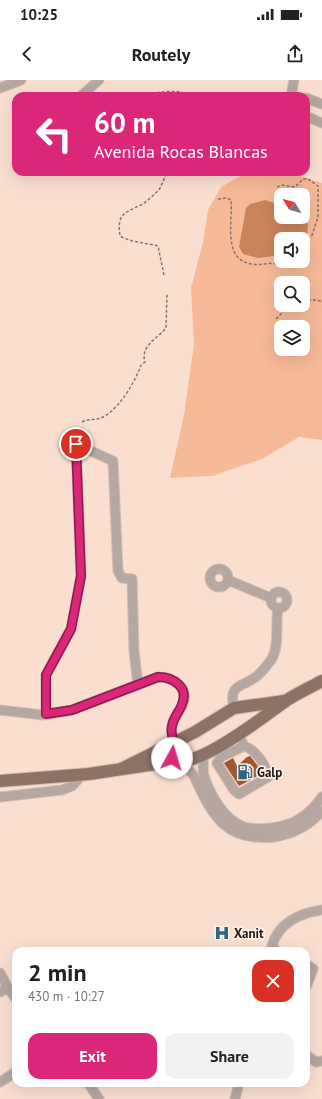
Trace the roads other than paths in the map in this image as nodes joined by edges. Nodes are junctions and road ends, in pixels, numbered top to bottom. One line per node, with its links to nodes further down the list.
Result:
1 (22, 80): 4 (street)
2 (99, 80): 5 (street)
3 (294, 80): 6 (street)
4 (0, 88)
5 (86, 92)
6 (291, 92)
7 (310, 100): 8 (street)
8 (322, 104)
9 (310, 118): 10 (street)
10 (322, 123)
11 (76, 444): 21 (street)
12 (91, 451): 17 (street)
13 (228, 580): 14 (street)
14 (271, 598): 15 (street); 15 (street)
15 (278, 608): 19 (street)
16 (322, 681): 18 (main road)
17 (138, 685): 21 (street); 24 (street)
18 (287, 700): 19 (main road); 22 (main road)
19 (238, 708): 22 (main road); 24 (main road)
20 (0, 710): 21 (street)
21 (46, 714)
22 (249, 727): 23 (main road)
23 (241, 741): 25 (main road); 27 (street); 27 (street)
24 (172, 743): 26 (main road); 28 (main road)
25 (203, 759): 26 (main road); 27 (street); 32 (street)
26 (180, 761): 28 (main road); 33 (street)
27 (217, 763)
28 (121, 769): 29 (main road)
29 (82, 775): 30 (main road); 31 (street)
30 (0, 781)
31 (0, 797)
32 (322, 797)
33 (322, 812)
34 (322, 910): 35 (street)
35 (273, 947)
36 (314, 967): 38 (street)
37 (0, 973): 39 (street)
38 (310, 977)
39 (4, 990)
40 (310, 1058): 41 (street)
41 (322, 1061)
42 (12, 1074): 43 (street)
43 (0, 1082)
44 (91, 1087): 46 (street)
45 (237, 1087): 47 (street)
46 (100, 1099)
47 (235, 1099)

